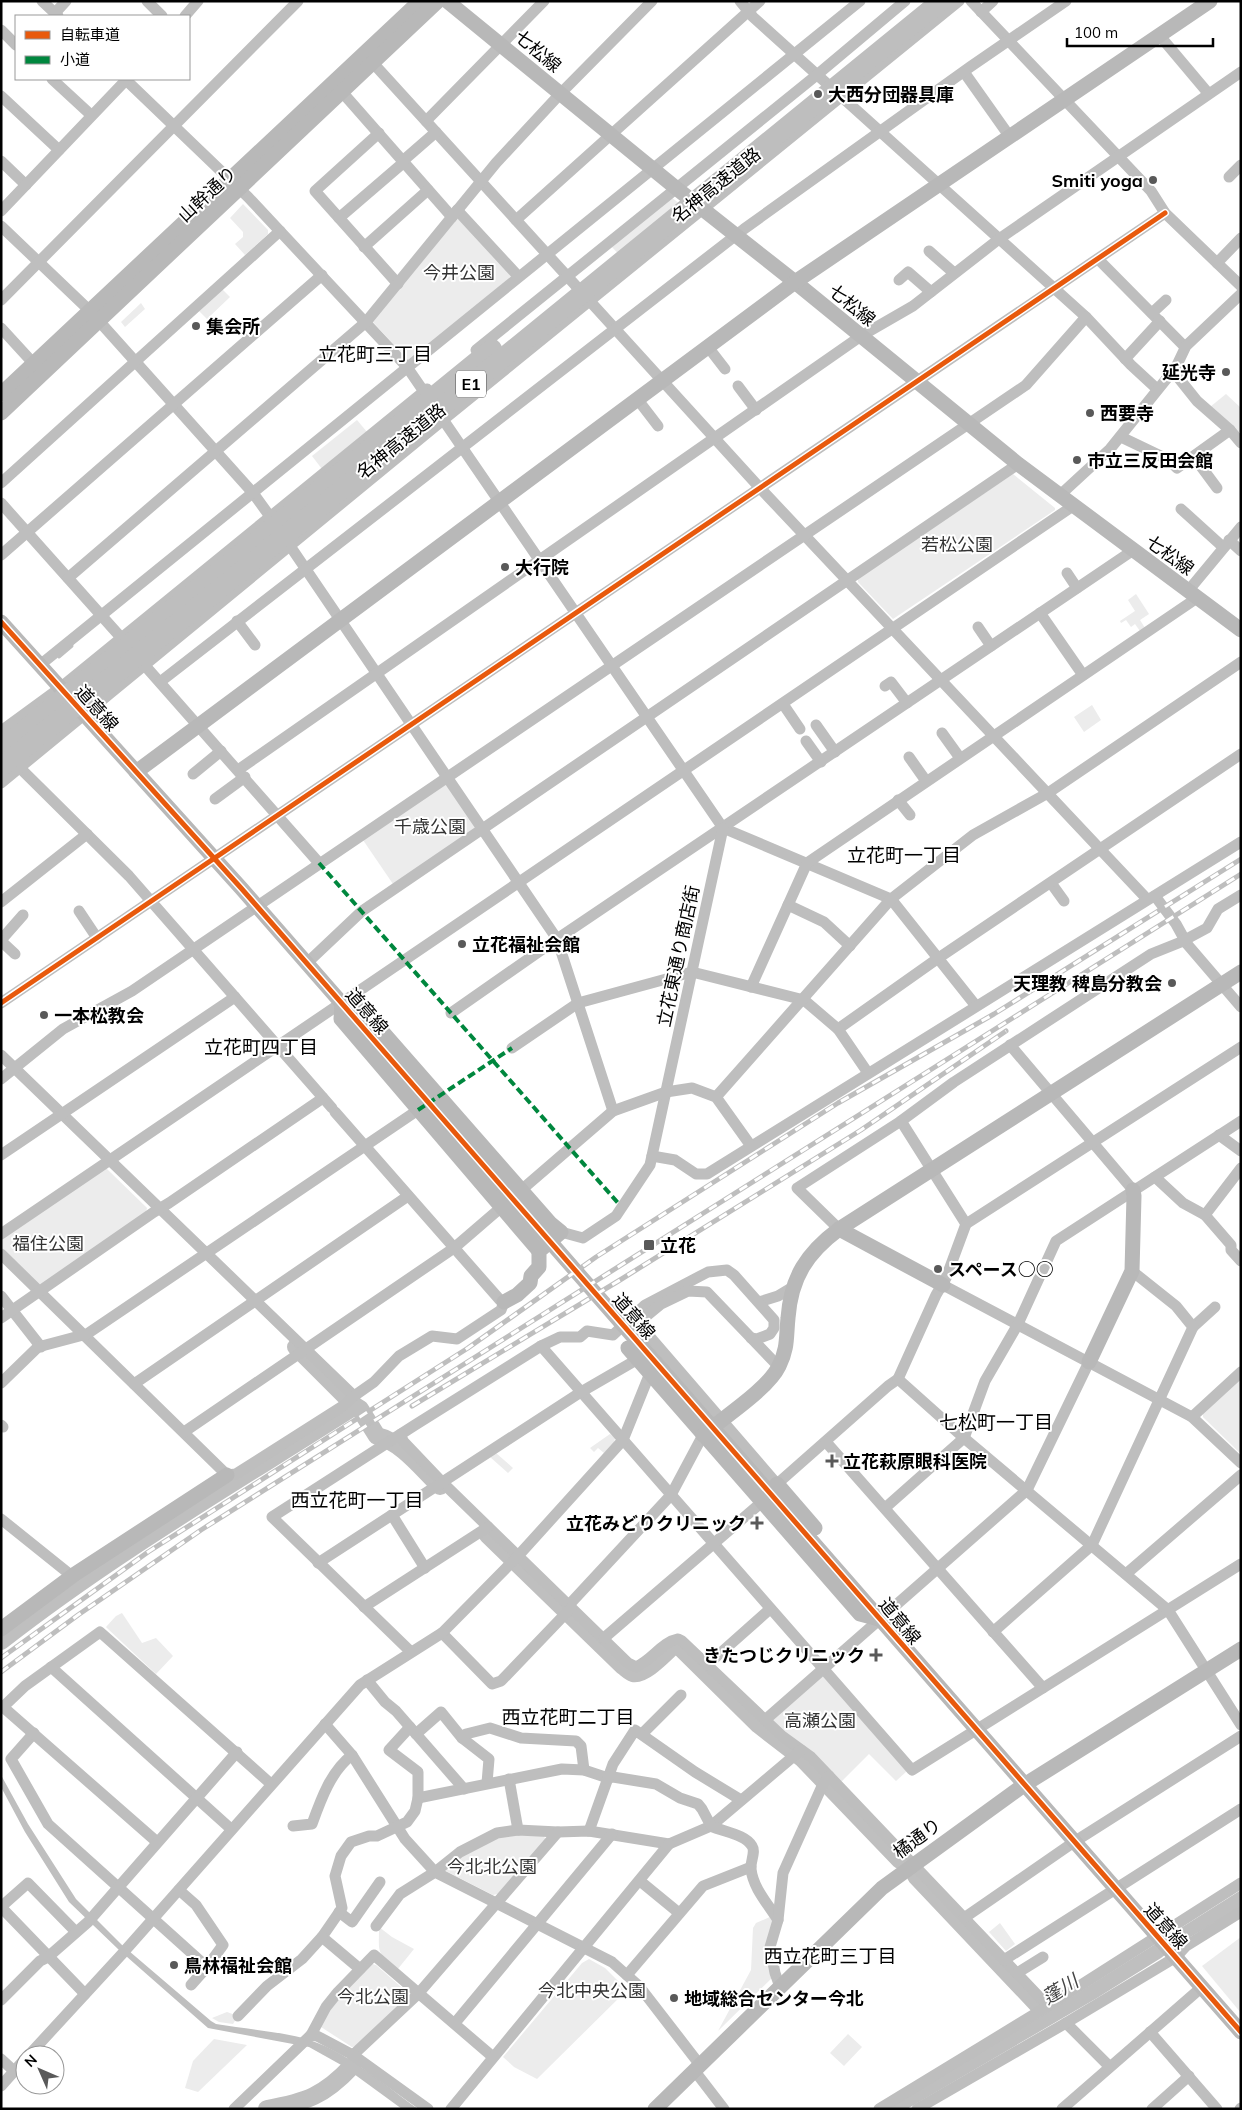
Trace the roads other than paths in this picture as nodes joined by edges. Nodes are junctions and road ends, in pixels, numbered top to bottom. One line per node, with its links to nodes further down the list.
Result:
1 (42, 1): 24 (street)
2 (66, 1): 24 (street)
3 (147, 1): 25 (street)
4 (198, 1): 26 (street)
5 (420, 1): 62 (street, 山幹通り)
6 (438, 1): 33 (street, 山幹通り)
7 (447, 1): 31 (street, 七松線)
8 (544, 1): 31 (street)
9 (740, 1): 22 (street)
10 (760, 1): 22 (street)
11 (860, 1): 32 (street)
12 (905, 1): 36 (street)
13 (922, 1): 193 (highway, 名神高速道路 / E1)
14 (941, 1): 200 (highway, 名神高速道路 / E1)
15 (960, 1): 44 (street)
16 (971, 1): 23 (street)
17 (993, 1): 23 (street)
18 (1066, 1): 29 (street)
19 (1210, 1): 28 (street)
20 (296, 2): 48 (street)
21 (644, 4): 42 (street)
22 (749, 11): 32 (street); 52 (street)
23 (981, 12): 29 (street)
24 (56, 14)
25 (161, 15)
26 (186, 15)
27 (1, 30): 30 (street)
28 (1160, 36): 41 (street); 45 (street)
29 (1008, 40): 34 (street); 45 (street)
30 (15, 43)
31 (501, 45): 42 (street, 七松線); 47 (street)
32 (795, 54): 36 (street); 59 (street)
33 (373, 63): 40 (street, 山幹通り); 47 (street)
34 (964, 72): 50 (street); 53 (street)
35 (1241, 72): 41 (street)
36 (818, 74): 44 (street); 65 (street)
37 (53, 80): 46 (street)
38 (125, 80): 46 (street)
39 (127, 80): 48 (street)
40 (342, 92): 51 (street); 62 (street, 山幹通り)
41 (1208, 93): 55 (street)
42 (560, 94): 52 (street, 七松線); 61 (street)
43 (1, 96): 54 (street)
44 (842, 97): 50 (street); 67 (street)
45 (1065, 100): 53 (street); 55 (street)
46 (91, 115): 54 (street)
47 (426, 121): 49 (street)
48 (174, 126): 62 (street); 82 (street)
49 (436, 132): 57 (street); 61 (street)
50 (880, 132): 64 (street); 75 (street)
51 (379, 133): 57 (street); 71 (street)
52 (610, 135): 59 (street, 七松線); 72 (street)
53 (1010, 137): 64 (street)
54 (59, 150): 63 (street)
55 (1117, 156): 69 (street); 77 (street)
56 (1, 161): 63 (street)
57 (404, 161): 66 (street); 71 (street)
58 (1241, 165): 60 (street)
59 (652, 168): 65 (street, 七松線); 80 (street)
60 (1229, 177)
61 (481, 182): 70 (street); 72 (street)
62 (235, 184): 74 (street); 98 (street, 山幹通り)
63 (26, 185): 68 (street)
64 (939, 185): 77 (street); 89 (street)
65 (676, 188): 67 (street, 七松線); 87 (street)
66 (428, 190): 70 (street); 78 (street)
67 (704, 209): 75 (street, 七松線); 97 (street)
68 (1, 211)
69 (1165, 213): 81 (street); 83 (street)
70 (454, 214): 86 (street); 90 (street)
71 (339, 218): 78 (street)
72 (516, 220): 80 (street)
73 (1, 226): 82 (street)
74 (280, 231): 85 (street); 108 (street)
75 (736, 235): 89 (street, 七松線); 103 (street)
76 (1241, 238): 83 (street)
77 (999, 239): 84 (street); 92 (street)
78 (364, 247): 90 (street)
79 (929, 251): 84 (street)
80 (547, 254): 86 (street); 87 (street)
81 (1098, 259): 92 (street); 100 (street)
82 (40, 262): 95 (street); 98 (street)
83 (1217, 263): 91 (street)
84 (954, 274): 93 (street)
85 (322, 276): 101 (street); 120 (street)
86 (518, 276): 110 (street)
87 (567, 277): 97 (street); 117 (street)
88 (899, 280): 93 (street)
89 (795, 282): 104 (street, 七松線); 105 (street)
90 (398, 284): 101 (street)
91 (1241, 286)
92 (1054, 289): 99 (street); 114 (street)
93 (931, 292): 104 (street)
94 (1241, 294): 106 (street)
95 (1, 300)
96 (1166, 300): 100 (street)
97 (590, 302): 103 (street); 123 (street)
98 (95, 316): 108 (street); 109 (street, 山幹通り); 122 (street, 山幹通り)
99 (1086, 317): 107 (street); 124 (street)
100 (1156, 317): 106 (street); 107 (street)
101 (366, 322): 110 (street); 131 (street)
102 (1, 328): 109 (street)
103 (615, 328): 113 (street); 130 (street)
104 (861, 336): 114 (street, 七松線); 121 (street)
105 (708, 347): 111 (street); 113 (street)
106 (1185, 347): 112 (street)
107 (1125, 359): 116 (street)
108 (136, 362): 120 (street); 134 (street)
109 (34, 364): 118 (street, 山幹通り)
110 (407, 367): 117 (street); 137 (street)
111 (725, 369)
112 (1173, 371): 116 (street); 126 (street)
113 (663, 381): 119 (street); 128 (street)
114 (916, 382): 124 (street, 七松線); 135 (street)
115 (738, 386): 121 (street)
116 (1157, 389): 127 (street)
117 (424, 392): 123 (street); 143 (street)
118 (1, 394)
119 (638, 400): 125 (street); 139 (street)
120 (174, 405): 131 (street); 145 (street)
121 (756, 410): 128 (street)
122 (1, 412)
123 (443, 420): 130 (street); 148 (street)
124 (967, 424): 133 (street, 七松線); 146 (street)
125 (658, 426)
126 (1230, 430): 129 (street); 132 (street)
127 (1121, 437): 132 (street); 138 (street)
128 (715, 438): 135 (street); 152 (street)
129 (1241, 443)
130 (462, 447): 139 (street); 153 (street)
131 (215, 451): 137 (street); 155 (street)
132 (1194, 457): 136 (street)
133 (1018, 464): 138 (street, 七松線); 156 (street)
134 (1, 483)
135 (760, 488): 146 (street); 159 (street)
136 (1217, 488)
137 (253, 493): 143 (street); 161 (street)
138 (1058, 496): 141 (street, 七松線)
139 (500, 502): 152 (street); 162 (street)
140 (1, 503): 145 (street)
141 (1073, 506): 149 (street, 七松線); 166 (street)
142 (1181, 508): 147 (street)
143 (270, 516): 148 (street); 168 (street)
144 (1241, 527): 147 (street)
145 (27, 533): 151 (street); 155 (street)
146 (804, 535): 156 (street); 174 (street)
147 (1226, 543): 150 (street); 158 (street)
148 (290, 546): 153 (street); 173 (street)
149 (1132, 550): 157 (street); 158 (street, 七松線)
150 (1241, 551)
151 (1, 556)
152 (540, 560): 159 (street); 175 (street)
153 (306, 568): 162 (street); 164 (street)
154 (1067, 573): 157 (street)
155 (68, 578): 161 (street)
156 (847, 581): 166 (street); 184 (street)
157 (1077, 588): 160 (street)
158 (1192, 594): 167 (street, 七松線); 176 (street)
159 (576, 613): 174 (street); 185 (street)
160 (1040, 613): 170 (street); 176 (street)
161 (101, 616): 168 (street); 172 (street)
162 (340, 620): 175 (street); 186 (street)
163 (1, 622): 172 (street, 道意線)
164 (237, 622): 169 (street); 178 (street)
165 (978, 627): 170 (street)
166 (892, 629): 177 (street); 182 (street)
167 (1241, 630)
168 (121, 638): 173 (street); 180 (street)
169 (255, 645)
170 (991, 646): 177 (street)
171 (1241, 662): 208 (street)
172 (40, 665): 180 (street, 道意線)
173 (145, 665): 178 (street); 183 (street)
174 (612, 665): 184 (street); 205 (street)
175 (377, 673): 185 (street); 203 (street)
176 (1083, 675): 191 (street)
177 (941, 680): 181 (street); 191 (street)
178 (160, 682): 186 (street)
179 (885, 686): 181 (street)
180 (60, 688): 183 (street, 道意線); 189 (street)
181 (907, 703): 195 (street)
182 (783, 704): 188 (street); 201 (street)
183 (85, 715): 200 (street); 202 (street, 道意線)
184 (648, 717): 201 (street); 214 (street)
185 (412, 724): 205 (street); 211 (street)
186 (199, 725): 194 (street); 202 (street)
187 (816, 725): 195 (street)
188 (800, 729)
189 (1, 731)
190 (942, 733): 198 (street)
191 (994, 735): 198 (street); 208 (street)
192 (806, 741): 199 (street)
193 (1, 749): 200 (street)
194 (221, 751): 203 (street); 204 (street)
195 (835, 752): 199 (street)
196 (1241, 754): 217 (street)
197 (908, 757): 206 (street)
198 (960, 758): 206 (street)
199 (820, 762): 213 (street)
200 (10, 767): 207 (street); 215 (street)
201 (684, 770): 213 (street); 221 (street)
202 (136, 772): 218 (street, 道意線)
203 (241, 773): 209 (street); 211 (street)
204 (193, 774)
205 (448, 776): 214 (street); 219 (street)
206 (926, 781): 210 (street)
207 (1, 782)
208 (1048, 793): 217 (street); 225 (street)
209 (215, 799)
210 (898, 800): 212 (street); 220 (street)
211 (278, 815): 218 (street); 219 (street)
212 (910, 815)
213 (723, 828): 220 (street); 234 (street); 242 (street, 立花東通り商店街)
214 (484, 829): 221 (street); 241 (street)
215 (87, 834): 227 (street); 228 (street)
216 (1241, 842): 224 (street)
217 (1102, 850): 222 (street); 224 (street)
218 (215, 859): 228 (street); 230 (street, 道意線)
219 (319, 863): 230 (street)
220 (807, 863): 225 (street); 229 (street)
221 (519, 883): 234 (street); 249 (street)
222 (1052, 883): 226 (street); 240 (street)
223 (1241, 895): 235 (street)
224 (1151, 898): 235 (street); 251 (street)
225 (891, 899): 237 (street); 240 (street)
226 (1064, 901)
227 (1, 902)
228 (151, 902): 233 (street); 238 (street)
229 (788, 905): 237 (street); 245 (street)
230 (256, 906): 238 (street); 241 (street, 道意線)
231 (79, 911): 233 (street)
232 (23, 916): 236 (street)
233 (97, 938): 248 (street)
234 (557, 939): 250 (street); 253 (street)
235 (1186, 940): 244 (street); 255 (street)
236 (1, 941): 239 (street)
237 (850, 946): 247 (street)
238 (192, 949): 246 (street); 260 (street)
239 (15, 954)
240 (938, 959): 251 (street); 254 (street)
241 (307, 963): 249 (street, 道意線)
242 (692, 972): 245 (street); 250 (street); 262 (street, 立花東通り商店街)
243 (1241, 972): 244 (street)
244 (1221, 984): 252 (street); 263 (street)
245 (751, 987): 247 (street)
246 (235, 997): 256 (street); 268 (street)
247 (804, 1000): 254 (street); 264 (street)
248 (1, 1003)
249 (342, 1003): 256 (street); 266 (street); 283 (street); 363 (street, 道意線)
250 (578, 1003): 258 (street); 267 (street)
251 (976, 1006): 261 (street)
252 (1241, 1007)
253 (451, 1012)
254 (838, 1028): 261 (street)
255 (1010, 1045): 263 (street); 269 (street)
256 (276, 1046): 265 (street); 278 (street)
257 (1241, 1047): 272 (street)
258 (512, 1048)
259 (1, 1055): 260 (street)
260 (10, 1073): 268 (street)
261 (868, 1073): 274 (street)
262 (666, 1092): 264 (street); 267 (street); 277 (street, 立花東通り商店街)
263 (1050, 1093): 272 (street); 280 (street)
264 (716, 1097): 274 (street)
265 (323, 1098): 273 (street); 286 (street)
266 (418, 1110): 273 (street); 285 (street)
267 (613, 1111): 283 (street)
268 (60, 1116): 276 (street); 278 (street)
269 (901, 1121): 280 (street); 289 (street)
270 (1241, 1121): 271 (street)
271 (1219, 1135): 275 (street); 281 (street)
272 (1091, 1142): 282 (street); 288 (street)
273 (364, 1146): 284 (street); 295 (street)
274 (751, 1146): 277 (street)
275 (1241, 1151)
276 (1, 1156)
277 (652, 1156): 290 (street, 立花東通り商店街)
278 (107, 1162): 286 (street); 291 (street)
279 (1241, 1168): 287 (street)
280 (932, 1170): 288 (street); 289 (street)
281 (1155, 1177): 282 (street); 287 (street)
282 (1133, 1190): 297 (street); 311 (street)
283 (522, 1191): 285 (street); 290 (street)
284 (408, 1196): 292 (street); 306 (street)
285 (502, 1207): 292 (street); 293 (street)
286 (157, 1210): 295 (street); 301 (street)
287 (1205, 1214): 296 (street)
288 (966, 1224): 299 (street)
289 (839, 1229): 299 (street); 300 (street)
290 (561, 1232): 293 (street)
291 (1, 1234)
292 (454, 1248): 304 (street); 317 (street)
293 (540, 1251): 304 (street)
294 (1, 1254): 301 (street)
295 (203, 1255): 306 (street); 313 (street)
296 (1241, 1261)
297 (1132, 1271): 312 (street); 320 (street)
298 (708, 1272): 302 (street); 305 (street); 310 (street)
299 (943, 1286): 311 (street); 324 (street)
300 (793, 1287): 305 (street); 321 (street)
301 (39, 1291): 308 (street); 313 (street)
302 (711, 1293): 314 (street); 319 (street)
303 (1, 1296): 308 (street)
304 (504, 1302): 328 (street)
305 (759, 1302): 314 (street)
306 (253, 1304): 317 (street); 326 (street)
307 (1215, 1307): 312 (street)
308 (12, 1310): 309 (street); 316 (street)
309 (1, 1318)
310 (630, 1319): 315 (street); 318 (street)
311 (1018, 1324): 320 (street); 334 (street)
312 (1193, 1327): 329 (street)
313 (84, 1335): 316 (street); 326 (street)
314 (751, 1338): 321 (street)
315 (541, 1346): 327 (street); 335 (street)
316 (41, 1347): 325 (street)
317 (303, 1352): 328 (street); 332 (street)
318 (633, 1354): 323 (street); 327 (street)
319 (667, 1357): 323 (street); 331 (street)
320 (1089, 1362): 329 (street); 343 (street)
321 (779, 1367): 331 (street)
322 (1241, 1372): 330 (street)
323 (650, 1373): 333 (street); 336 (street)
324 (898, 1379): 334 (street); 337 (street)
325 (1, 1383)
326 (134, 1384): 332 (street)
327 (581, 1392): 336 (street); 342 (street)
328 (351, 1398): 339 (street)
329 (1160, 1400): 330 (street); 351 (street)
330 (1192, 1417): 338 (street)
331 (721, 1420): 333 (street); 341 (street)
332 (184, 1432): 339 (street)
333 (704, 1435): 344 (street); 345 (street)
334 (964, 1438): 343 (street); 346 (street)
335 (395, 1439): 342 (street); 353 (street)
336 (622, 1440): 344 (street); 352 (street)
337 (826, 1442): 341 (street); 346 (street)
338 (1241, 1464)
339 (227, 1475): 358 (street)
340 (1241, 1475): 357 (street)
341 (777, 1484): 363 (street)
342 (440, 1485): 347 (street); 349 (street)
343 (1027, 1490): 351 (street); 356 (street)
344 (671, 1495): 350 (street); 360 (street)
345 (762, 1502): 350 (street); 363 (street)
346 (885, 1508): 356 (street)
347 (392, 1516): 353 (street); 355 (street)
348 (1, 1519): 358 (street)
349 (485, 1529): 352 (street); 355 (street)
350 (713, 1543): 361 (street); 367 (street)
351 (1092, 1546): 357 (street); 365 (street)
352 (515, 1558): 360 (street); 366 (street)
353 (318, 1563): 359 (street)
354 (1241, 1564): 362 (street)
355 (424, 1568): 359 (street)
356 (937, 1568): 363 (street); 365 (street)
357 (1126, 1574): 362 (street)
358 (72, 1576): 364 (street)
359 (364, 1607): 369 (street)
360 (568, 1609): 366 (street); 367 (street)
361 (770, 1609): 370 (street); 372 (street)
362 (1168, 1610): 373 (street); 375 (street)
363 (880, 1619): 372 (street); 381 (street, 道意線)
364 (1, 1629)
365 (993, 1632): 375 (street)
366 (442, 1633): 369 (street)
367 (604, 1638): 370 (street)
368 (1241, 1649): 373 (street, 橘通り)
369 (411, 1652): 374 (street)
370 (707, 1665): 377 (street)
371 (50, 1667): 382 (street); 386 (street); 398 (street)
372 (823, 1669): 377 (street); 381 (street)
373 (1206, 1671): 379 (street); 395 (street, 橘通り)
374 (367, 1680): 378 (street); 380 (street)
375 (1042, 1688): 381 (street)
376 (681, 1695): 383 (street)
377 (765, 1720): 387 (street)
378 (325, 1724): 388 (street); 394 (street)
379 (1241, 1725)
380 (413, 1730): 385 (street); 396 (street); 397 (street)
381 (976, 1731): 395 (street, 道意線)
382 (34, 1733): 409 (street); 418 (street)
383 (642, 1734): 390 (street); 399 (street)
384 (1241, 1736): 410 (street)
385 (462, 1738): 389 (street); 393 (street)
386 (237, 1752): 394 (street); 398 (street)
387 (798, 1752): 392 (street); 399 (street)
388 (352, 1755): 401 (street); 403 (street)
389 (584, 1770): 390 (street); 391 (street)
390 (608, 1778): 402 (street); 406 (street)
391 (508, 1779): 393 (street); 405 (street)
392 (826, 1780): 412 (street); 430 (street)
393 (487, 1783): 396 (street)
394 (271, 1784): 404 (street)
395 (1024, 1785): 410 (street, 道意線); 412 (street, 橘通り)
396 (464, 1789): 397 (street)
397 (418, 1798): 403 (street)
398 (198, 1799): 404 (street); 409 (street)
399 (741, 1800): 402 (street)
400 (1241, 1809): 419 (street)
401 (293, 1826)
402 (711, 1826): 411 (street); 413 (street)
403 (398, 1827): 414 (street); 425 (street)
404 (231, 1829): 420 (street)
405 (518, 1830): 407 (street); 414 (street)
406 (589, 1831): 407 (street); 408 (street)
407 (558, 1832): 422 (street)
408 (612, 1834): 411 (street); 431 (street)
409 (157, 1842): 418 (street)
410 (1074, 1842): 419 (street, 道意線); 429 (street)
411 (669, 1844): 415 (street)
412 (912, 1864): 429 (street); 446 (street, 橘通り)
413 (751, 1867): 427 (street); 430 (street)
414 (435, 1872): 422 (street); 423 (street)
415 (640, 1881): 427 (street); 436 (street)
416 (380, 1882): 421 (street)
417 (1241, 1883): 434 (street)
418 (118, 1886): 428 (street); 433 (street)
419 (1115, 1889): 434 (street, 道意線); 440 (street)
420 (179, 1890): 428 (street); 441 (street)
421 (373, 1892): 423 (street); 425 (street)
422 (497, 1902): 431 (street); 449 (street)
423 (390, 1906): 432 (street)
424 (1, 1907): 433 (street); 439 (street)
425 (339, 1912): 435 (street)
426 (1241, 1912): 437 (street)
427 (679, 1913): 444 (street)
428 (152, 1918): 441 (street); 448 (street)
429 (964, 1918): 440 (street)
430 (778, 1920): 446 (street)
431 (539, 1924): 436 (street); 453 (street)
432 (376, 1926)
433 (76, 1932): 439 (street)
434 (1158, 1937): 437 (street, 道意線); 451 (street)
435 (322, 1938): 442 (street); 452 (street)
436 (584, 1948): 444 (street); 460 (street)
437 (1174, 1955): 447 (street, 道意線); 454 (street)
438 (1043, 1957): 443 (street)
439 (48, 1958): 448 (street); 450 (street)
440 (1004, 1960): 443 (street)
441 (206, 1967): 445 (street)
442 (360, 1969): 449 (street); 457 (street)
443 (1017, 1973): 451 (street)
444 (627, 1975): 463 (street)
445 (192, 1985)
446 (780, 1987): 463 (street, 橘通り)
447 (1202, 1987): 455 (street); 456 (street, 道意線)
448 (85, 1994): 458 (street)
449 (418, 1994): 453 (street); 459 (street)
450 (1, 2000)
451 (1048, 2006): 467 (street)
452 (238, 2016)
453 (455, 2023): 460 (street)
454 (1066, 2023): 462 (street); 468 (street)
455 (1150, 2032): 462 (street); 465 (street)
456 (1241, 2032)
457 (310, 2036): 459 (street); 469 (street)
458 (38, 2045)
459 (353, 2055): 470 (street)
460 (493, 2057): 471 (street)
461 (1, 2059): 464 (street)
462 (1109, 2066): 475 (street)
463 (697, 2068): 472 (street, 橘通り); 473 (street)
464 (14, 2071): 466 (street)
465 (1189, 2076): 476 (street); 477 (street)
466 (1, 2086)
467 (919, 2086): 468 (street); 474 (street)
468 (926, 2104)
469 (234, 2109)
470 (428, 2109)
471 (451, 2109)
472 (655, 2109)
473 (724, 2109)
474 (879, 2109)
475 (1062, 2109)
476 (1152, 2109)
477 (1217, 2109)

